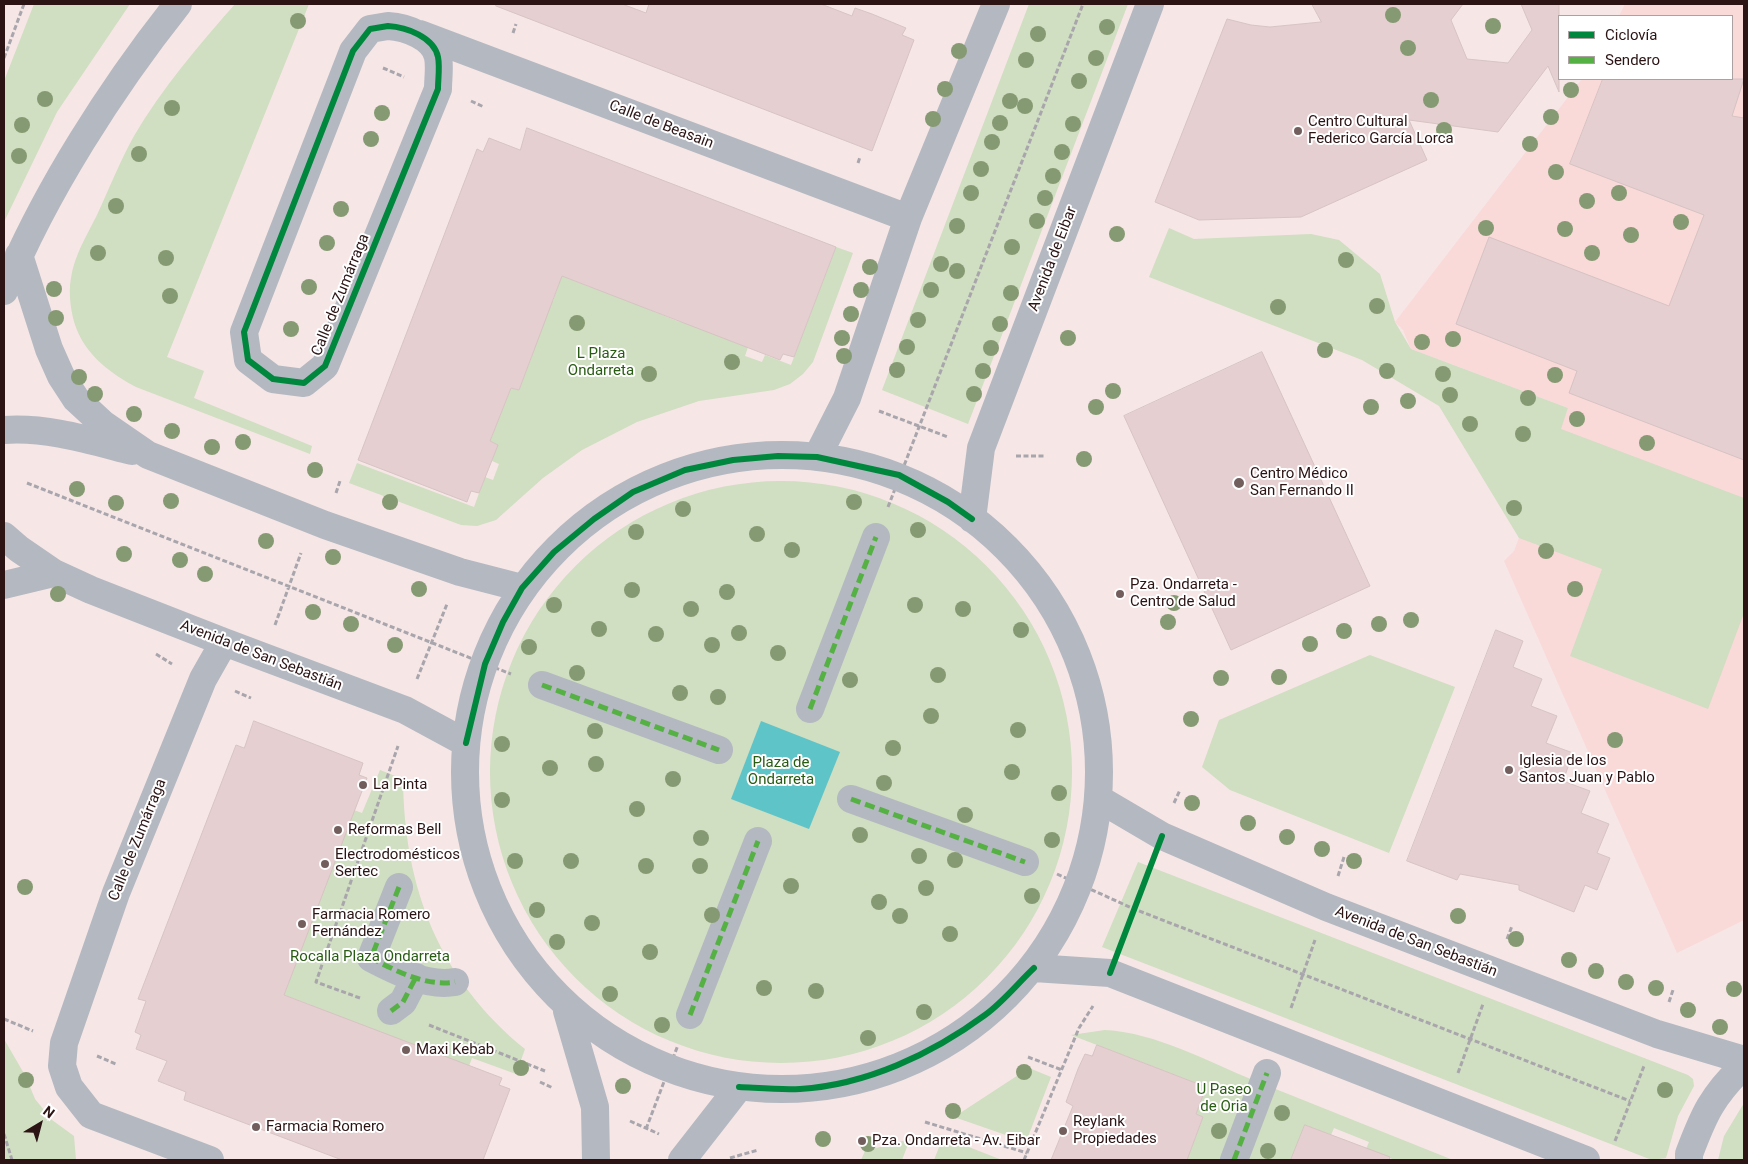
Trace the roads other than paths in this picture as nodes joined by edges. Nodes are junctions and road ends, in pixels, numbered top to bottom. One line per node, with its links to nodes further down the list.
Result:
1 (178, 4): 7 (street)
2 (996, 4): 6 (street)
3 (1150, 4): 12 (street, Avenida de Eibar)
4 (370, 29): 5 (street, Calle de Beasain); 5 (street, Calle de Zumárraga)
5 (420, 36): 6 (street, Calle de Beasain)
6 (908, 218): 11 (street)
7 (19, 256): 8 (street); 10 (street)
8 (4, 291)
9 (4, 430): 10 (street)
10 (148, 455): 17 (street)
11 (817, 457): 12 (street); 17 (street)
12 (972, 519): 23 (street)
13 (4, 536): 15 (street, Avenida de San Sebastián)
14 (876, 537): 20 (street)
15 (54, 573): 16 (street); 18 (street, Avenida de San Sebastián)
16 (4, 585)
17 (522, 588): 21 (street)
18 (224, 642): 21 (street, Avenida de San Sebastián); 38 (street, Calle de Zumárraga)
19 (542, 685): 22 (street)
20 (810, 709)
21 (466, 743): 32 (street)
22 (719, 750)
23 (1098, 798): 28 (street); 34 (street, Avenida de San Sebastián)
24 (852, 799): 26 (street)
25 (758, 841): 33 (street)
26 (1025, 862)
27 (399, 887): 29 (street)
28 (1034, 968): 37 (street); 42 (street)
29 (416, 977): 30 (street); 31 (street)
30 (455, 982)
31 (391, 1010)
32 (568, 1011): 37 (street); 39 (street)
33 (690, 1015)
34 (1744, 1060)
35 (1744, 1065): 43 (street)
36 (1267, 1073): 41 (street)
37 (739, 1088): 40 (street)
38 (210, 1160)
39 (596, 1160)
40 (682, 1160)
41 (1234, 1160)
42 (1586, 1160)
43 (1689, 1160)

